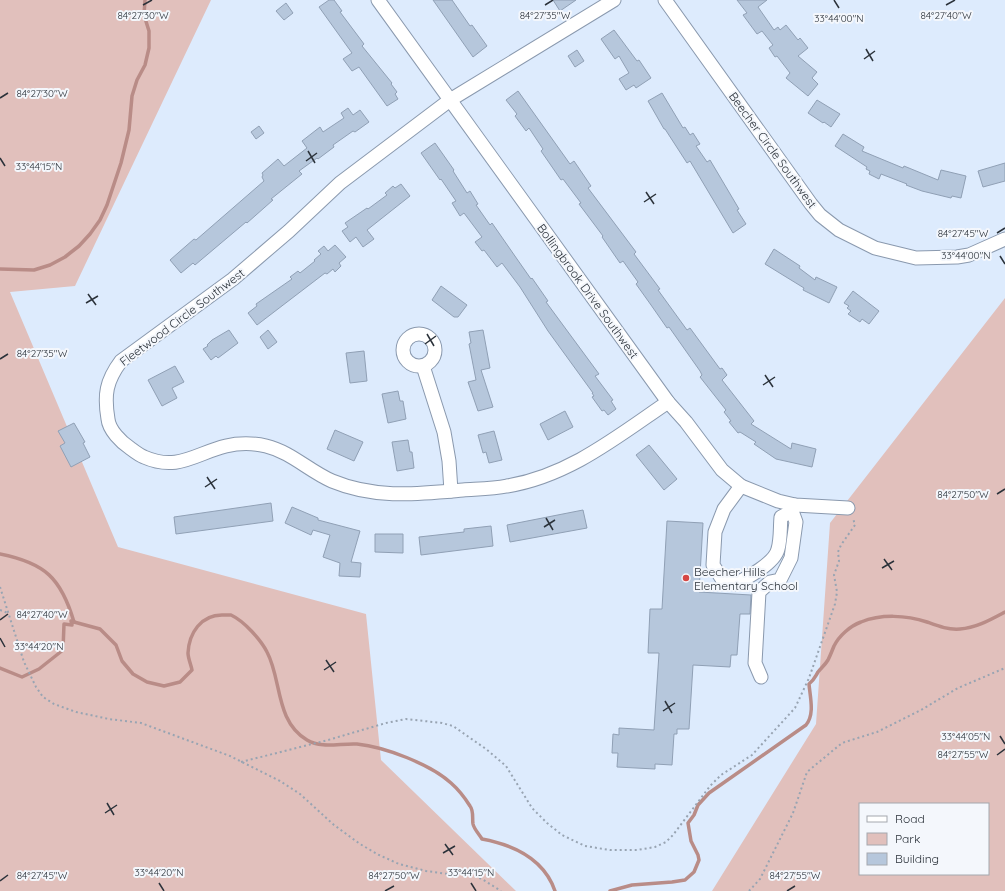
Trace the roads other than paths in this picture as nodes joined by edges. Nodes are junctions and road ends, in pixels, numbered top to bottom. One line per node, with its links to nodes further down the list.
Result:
1 (378, 0): 4 (street, Bollingbrook Drive Southwest)
2 (614, 0): 4 (street, Fleetwood Circle Southwest)
3 (665, 0): 5 (street, Beecher Circle Southwest)
4 (450, 100): 7 (street, Bollingbrook Drive Southwest); 9 (street, Fleetwood Circle Southwest)
5 (1005, 239)
6 (423, 366): 9 (street)
7 (668, 402): 8 (street, Bollingbrook Drive Southwest); 9 (street, Fleetwood Circle Southwest)
8 (741, 486): 10 (street, Bollingbrook Drive Southwest); 10 (street)
9 (451, 491)
10 (794, 508): 11 (street, Bollingbrook Drive Southwest); 12 (street)
11 (848, 508)
12 (761, 677)

